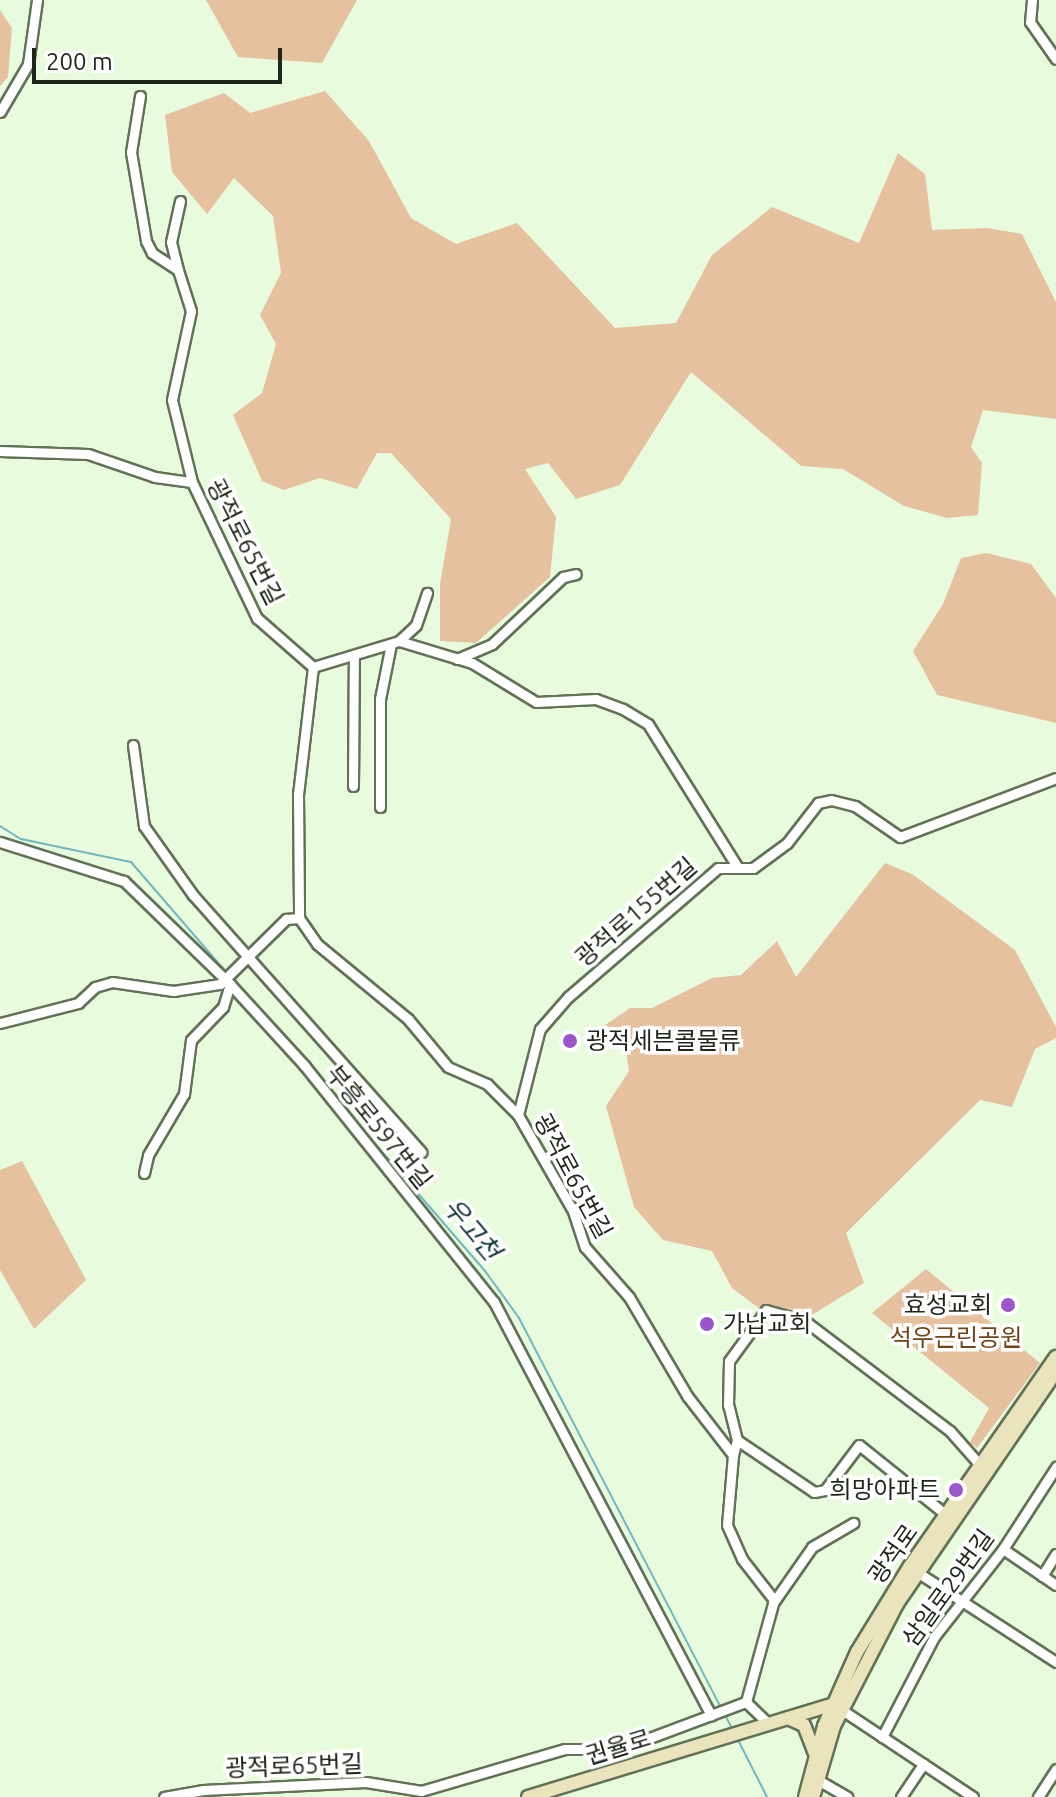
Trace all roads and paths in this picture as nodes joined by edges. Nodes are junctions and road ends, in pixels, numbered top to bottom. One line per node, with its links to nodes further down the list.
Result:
1 (37, 0): 5 (street)
2 (1032, 0): 3 (street)
3 (1056, 59)
4 (140, 96): 7 (street)
5 (0, 112)
6 (180, 201): 7 (street)
7 (178, 270): 9 (street, 광적로65번길)
8 (0, 451): 9 (street)
9 (192, 482): 15 (street, 광적로65번길)
10 (576, 574): 14 (street)
11 (427, 593): 12 (street)
12 (395, 642): 13 (street); 14 (street); 19 (street)
13 (354, 655): 15 (street); 18 (street)
14 (457, 659): 21 (street)
15 (313, 667): 22 (street)
16 (133, 745): 23 (street)
17 (1056, 778): 21 (street, 광적로155번길)
18 (353, 786)
19 (380, 807)
20 (0, 842): 24 (street, 부흥로597번길)
21 (738, 868): 26 (street, 광적로155번길)
22 (299, 918): 23 (street); 26 (street, 광적로65번길)
23 (248, 956): 24 (street); 27 (street)
24 (228, 979): 25 (street); 28 (street); 47 (street, 부흥로597번길)
25 (0, 1023)
26 (518, 1115): 32 (street, 광적로65번길)
27 (421, 1152)
28 (144, 1173)
29 (1056, 1357): 33 (main road, 광적로)
30 (1056, 1372): 39 (main road, 광적로)
31 (737, 1440): 32 (street); 33 (street); 35 (street)
32 (733, 1455): 43 (street)
33 (981, 1466): 35 (main road, 광적로)
34 (1056, 1467): 37 (street, 삼일로29번길)
35 (945, 1514): 46 (main road, 광적로)
36 (853, 1523): 43 (street)
37 (1003, 1549): 40 (street); 42 (street, 삼일로29번길)
38 (1056, 1554): 40 (street)
39 (917, 1572): 42 (street); 46 (main road, 광적로)
40 (1042, 1576): 41 (street)
41 (1056, 1585)
42 (961, 1600): 44 (street); 50 (street, 삼일로29번길)
43 (773, 1603): 45 (street)
44 (1056, 1662)
45 (746, 1702): 47 (street, 광적로65번길); 49 (street)
46 (838, 1707): 48 (main road); 50 (street); 51 (main road, 광적로); 54 (main road, 광적로)
47 (714, 1715): 56 (street, 광적로65번길)
48 (788, 1718): 49 (main road); 51 (main road)
49 (763, 1726): 58 (main road, 권율로)
50 (882, 1737): 52 (street)
51 (814, 1759): 59 (main road, 광적로)
52 (923, 1764): 62 (street); 63 (street)
53 (1056, 1769): 55 (street)
54 (818, 1780): 60 (main road, 광적로); 61 (street)
55 (1052, 1784): 64 (street)
56 (204, 1793): 57 (street, 광적로65번길)
57 (164, 1797)
58 (528, 1797)
59 (805, 1797)
60 (813, 1797)
61 (848, 1797)
62 (901, 1797)
63 (973, 1797)
64 (1038, 1797)

